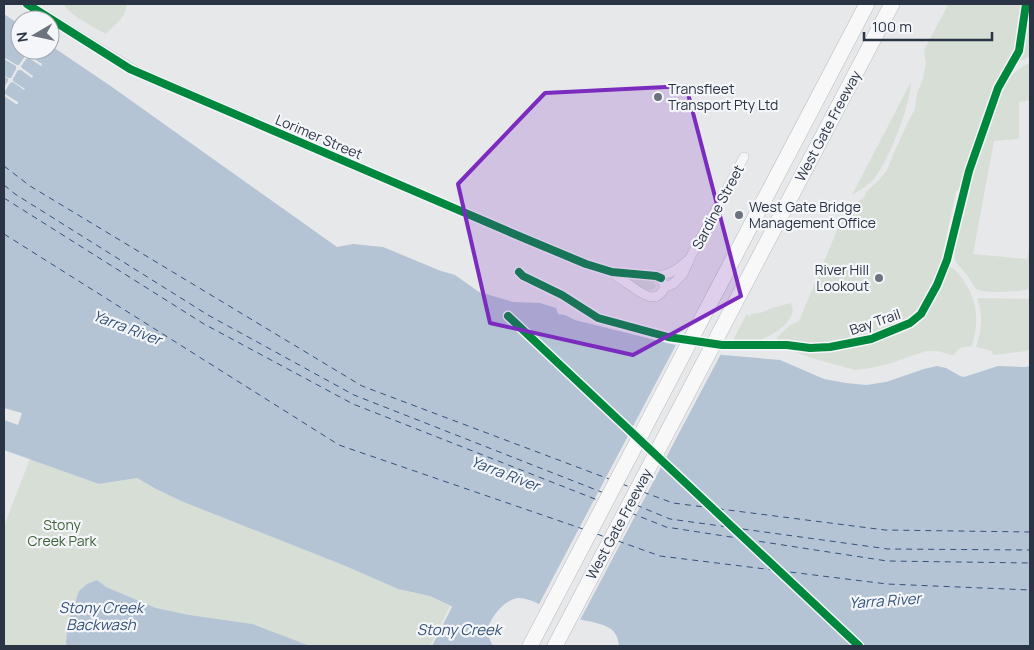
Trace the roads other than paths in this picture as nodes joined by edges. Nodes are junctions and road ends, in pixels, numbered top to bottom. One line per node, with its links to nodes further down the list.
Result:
1 (27, 4): 6 (street, Lorimer Street)
2 (867, 4): 9 (highway, West Gate Freeway)
3 (892, 4): 10 (highway, West Gate Freeway)
4 (744, 157): 5 (street, Sardine Street)
5 (691, 256): 7 (street, Sardine Street); 8 (street, Sardine Street)
6 (612, 272): 7 (street, Lorimer Street); 8 (street, Lorimer Street)
7 (656, 276): 8 (street)
8 (665, 287)
9 (530, 646)
10 (555, 646)

